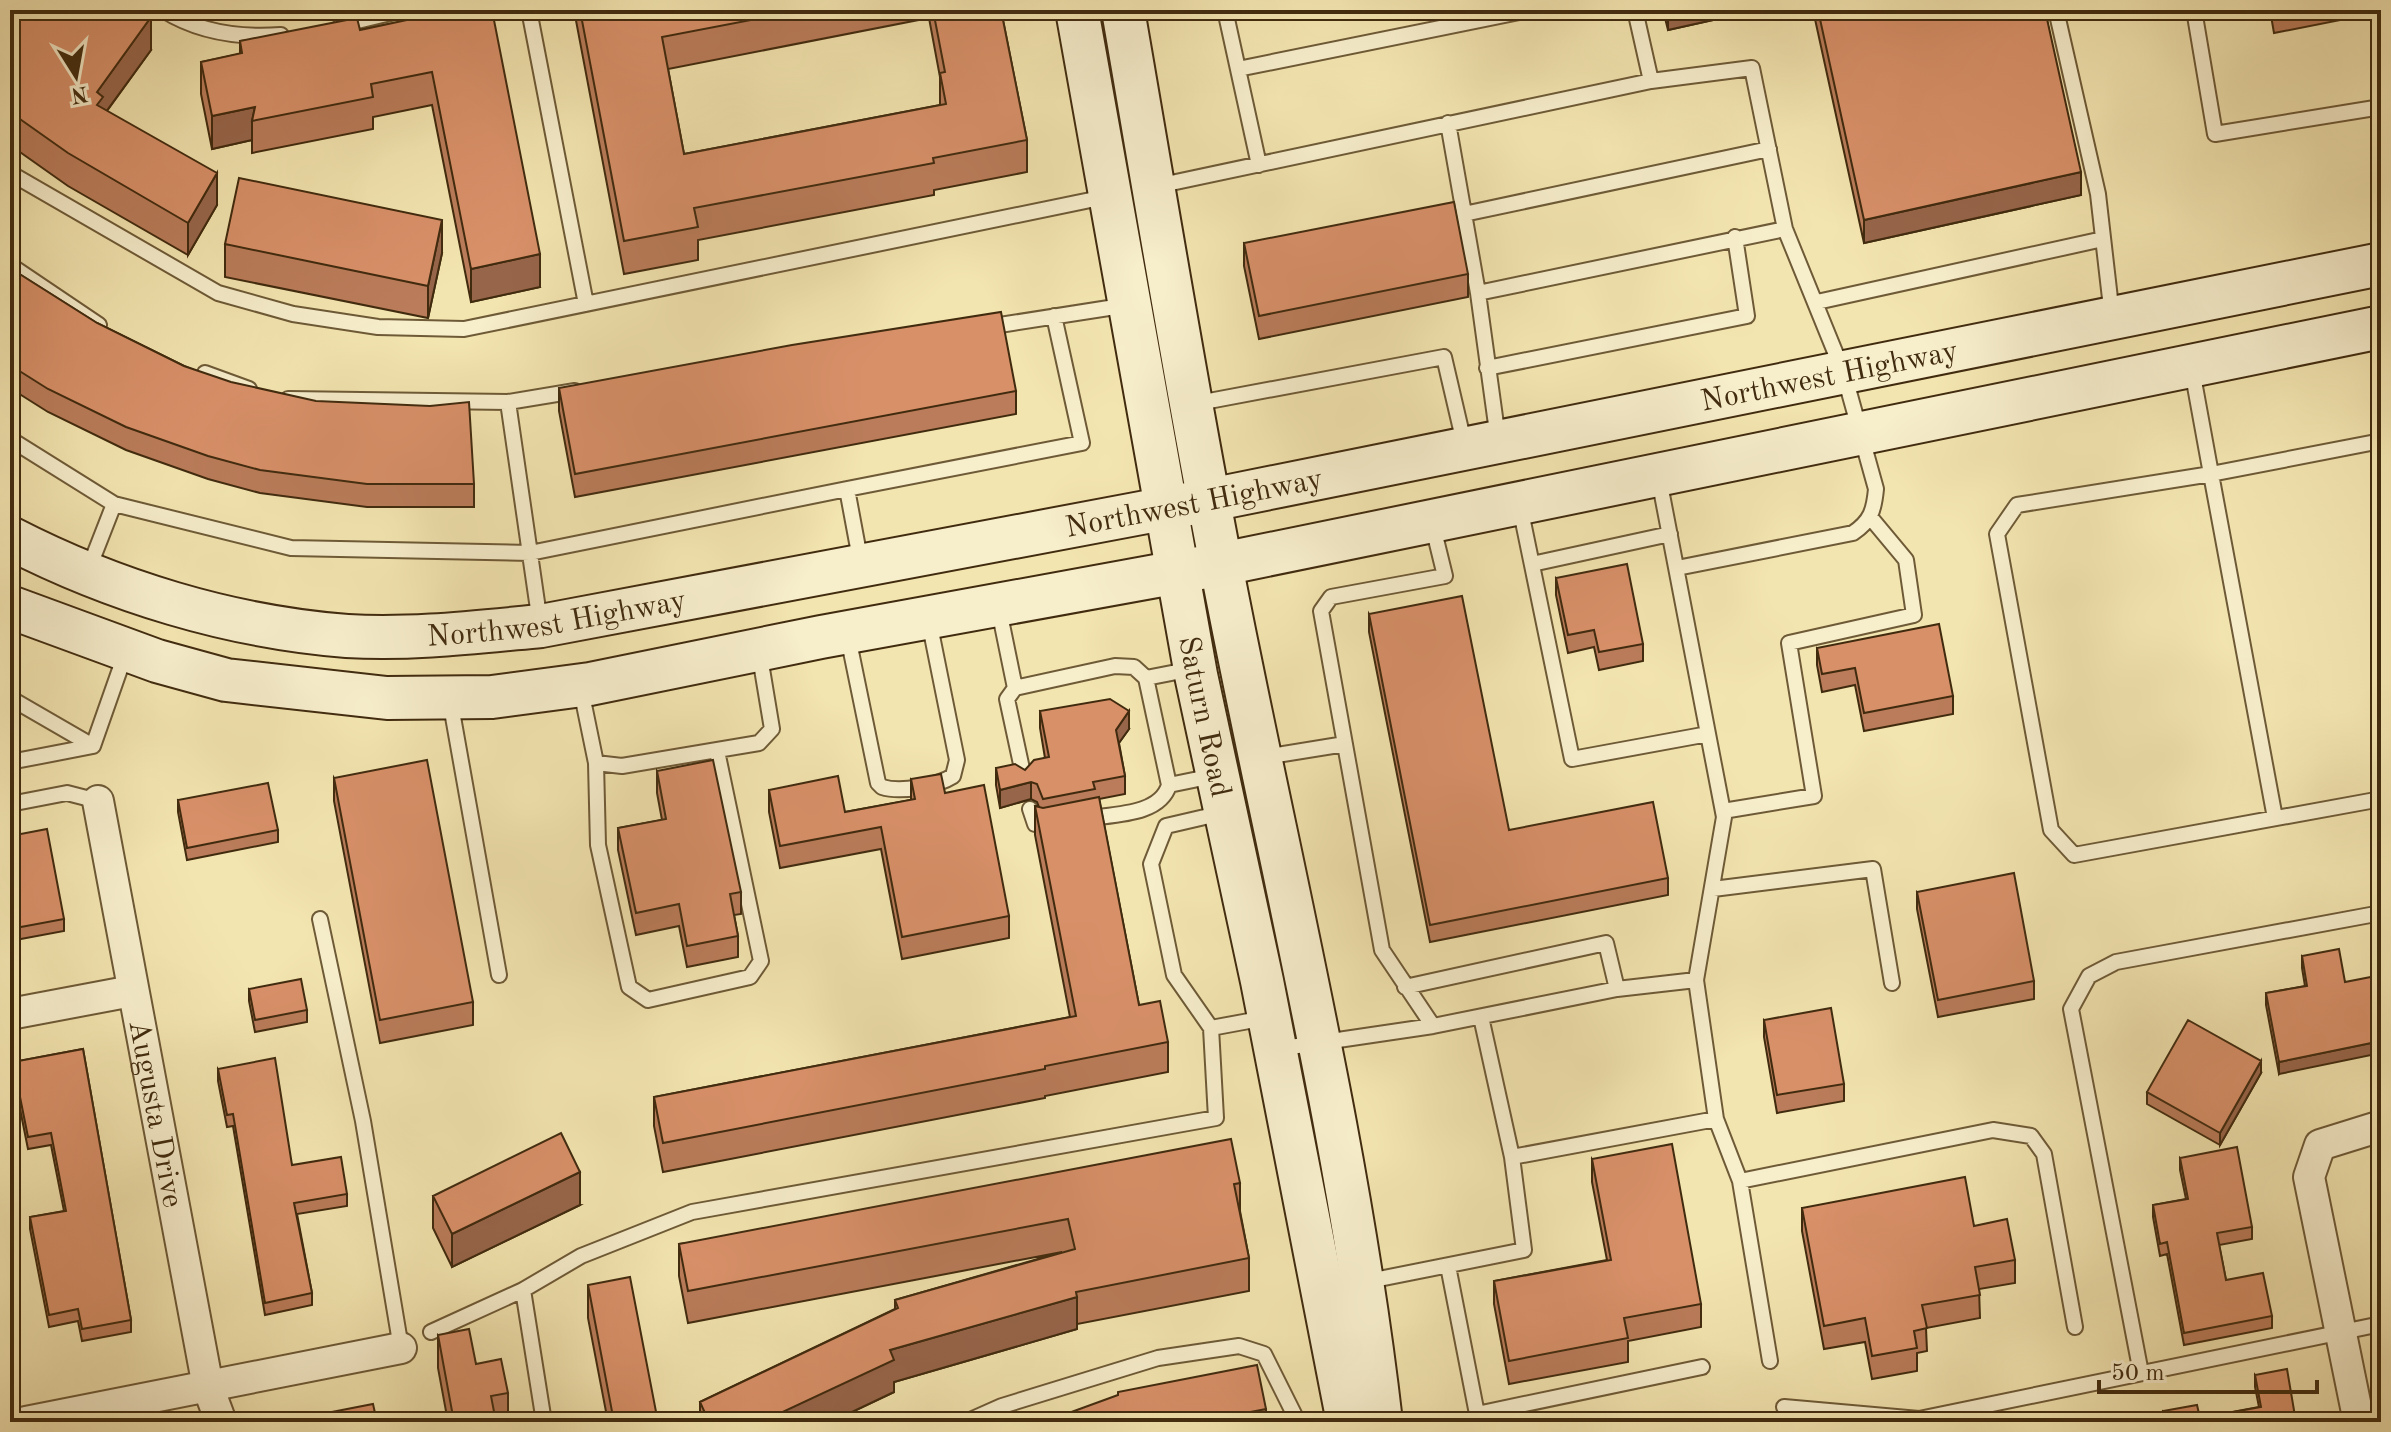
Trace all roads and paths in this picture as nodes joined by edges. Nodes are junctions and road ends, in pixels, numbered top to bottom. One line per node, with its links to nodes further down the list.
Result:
1 (163, 10): 12 (lane)
2 (403, 10): 11 (lane)
3 (529, 10): 30 (lane)
4 (1077, 10): 21 (main road, Saturn Road)
5 (1123, 10): 20 (main road, Saturn Road)
6 (1225, 10): 13 (lane)
7 (1529, 10): 13 (lane)
8 (1635, 10): 14 (lane)
9 (2056, 10): 25 (lane)
10 (2194, 10): 15 (lane)
11 (326, 28)
12 (298, 33)
13 (1238, 69): 18 (lane)
14 (1651, 81): 16 (lane); 17 (lane)
15 (2381, 107)
16 (1448, 123): 18 (lane); 22 (lane)
17 (1769, 149): 22 (lane); 23 (lane)
18 (1259, 165): 20 (lane)
19 (10, 173): 30 (lane)
20 (1153, 187): 21 (main road); 43 (main road, Saturn Road)
21 (1109, 196): 30 (lane); 31 (main road, Saturn Road)
22 (1464, 214): 28 (lane)
23 (1785, 229): 24 (lane); 29 (lane)
24 (1735, 237): 28 (lane); 37 (lane)
25 (2103, 239): 29 (lane); 33 (lane)
26 (2381, 264): 33 (main road, Northwest Highway)
27 (10, 265): 36 (lane)
28 (1478, 293): 37 (lane)
29 (1817, 302): 40 (lane)
30 (586, 304)
31 (1128, 305): 32 (lane); 54 (main road, Saturn Road)
32 (1054, 316): 35 (lane); 50 (lane)
33 (2112, 319): 40 (main road, Northwest Highway)
34 (2381, 327): 38 (main road, Northwest Highway)
35 (976, 328)
36 (112, 334)
37 (1487, 368): 47 (lane)
38 (2191, 369): 44 (main road, Northwest Highway); 48 (lane)
39 (194, 370): 42 (lane)
40 (1844, 374): 44 (lane); 47 (main road, Northwest Highway)
41 (586, 389): 42 (lane)
42 (508, 402): 59 (lane)
43 (1193, 404): 47 (lane); 51 (main road, Saturn Road)
44 (1862, 434): 49 (main road, Northwest Highway); 55 (lane)
45 (10, 439): 53 (lane)
46 (2381, 441): 48 (lane)
47 (1482, 445): 51 (main road, Northwest Highway)
48 (2211, 474): 94 (lane); 94 (lane)
49 (1659, 475): 52 (main road, Northwest Highway); 57 (lane)
50 (847, 489): 59 (lane); 62 (lane)
51 (1210, 500): 54 (main road, Northwest Highway); 60 (main road, Saturn Road)
52 (1519, 503): 56 (main road, Northwest Highway); 61 (lane)
53 (114, 504): 59 (lane); 64 (lane)
54 (1165, 508): 62 (main road, Northwest Highway); 65 (main road, Saturn Road)
55 (1871, 518): 63 (lane); 93 (lane)
56 (1432, 521): 60 (main road, Northwest Highway); 80 (lane)
57 (1670, 534): 61 (lane); 63 (lane)
58 (10, 538): 64 (main road, Northwest Highway)
59 (530, 553): 69 (lane)
60 (1222, 564): 65 (main road, Northwest Highway); 83 (main road, Saturn Road)
61 (1532, 564): 79 (lane)
62 (861, 565): 69 (main road, Northwest Highway)
63 (1677, 568): 79 (lane)
64 (87, 573): 69 (main road, Northwest Highway)
65 (1177, 573): 66 (main road, Northwest Highway); 73 (main road, Saturn Road)
66 (998, 605): 68 (main road, Northwest Highway); 76 (lane)
67 (10, 607): 71 (main road, Northwest Highway)
68 (929, 618): 70 (main road, Northwest Highway); 70 (lane)
69 (541, 626): 75 (main road)
70 (847, 633): 72 (main road, Northwest Highway)
71 (127, 650): 78 (main road, Northwest Highway); 81 (lane)
72 (758, 650): 75 (main road, Northwest Highway); 82 (lane)
73 (1195, 669): 74 (lane); 88 (main road, Saturn Road)
74 (1146, 678): 76 (lane); 87 (lane)
75 (565, 687): 78 (main road, Northwest Highway); 85 (lane)
76 (1015, 688): 86 (lane)
77 (10, 698): 81 (lane)
78 (449, 698): 98 (lane)
79 (1708, 734): 93 (lane)
80 (1345, 744): 83 (lane); 101 (lane)
81 (93, 746): 84 (lane)
82 (717, 751): 85 (lane); 85 (lane)
83 (1260, 758): 106 (main road, Saturn Road)
84 (10, 762)
85 (596, 763)
86 (1024, 778)
87 (1169, 785): 88 (lane); 92 (lane)
88 (1221, 794): 106 (main road, Saturn Road); 108 (lane)
89 (2381, 799): 94 (lane)
90 (98, 801): 91 (lane); 103 (street, Augusta Drive)
91 (10, 804)
92 (1030, 809)
93 (1723, 811): 95 (lane)
94 (2275, 818)
95 (1713, 889): 99 (lane); 100 (lane)
96 (2381, 913): 123 (lane)
97 (320, 919): 120 (lane)
98 (499, 975)
99 (1696, 980): 102 (lane); 109 (lane)
100 (1892, 983)
101 (1405, 987): 102 (lane); 107 (lane)
102 (1617, 989): 105 (lane)
103 (132, 991): 104 (street); 124 (street, Augusta Drive)
104 (10, 1014)
105 (1481, 1017): 107 (lane); 111 (lane)
106 (1292, 1024): 107 (lane); 108 (lane); 114 (main road, Saturn Road); 133 (main road, Saturn Road)
107 (1433, 1026)
108 (1211, 1028): 115 (lane)
109 (1716, 1119): 111 (lane); 112 (lane)
110 (2381, 1126): 118 (street)
111 (1512, 1157): 113 (lane)
112 (1740, 1181): 117 (lane); 121 (lane)
113 (1448, 1266): 114 (lane); 122 (lane)
114 (1364, 1282): 134 (main road, Saturn Road)
115 (523, 1290): 119 (lane); 130 (lane)
116 (2381, 1324): 118 (lane)
117 (2075, 1327)
118 (2340, 1331): 123 (lane); 135 (street)
119 (431, 1332)
120 (401, 1348): 124 (street)
121 (1770, 1361)
122 (1702, 1367)
123 (2141, 1373): 125 (lane)
124 (208, 1387): 128 (street); 129 (street, Augusta Drive)
125 (1784, 1407)
126 (10, 1414): 127 (lane)
127 (11, 1422)
128 (26, 1422)
129 (221, 1422)
130 (544, 1422)
131 (966, 1422): 132 (lane)
132 (1298, 1422)
133 (1348, 1422)
134 (1381, 1422)
135 (2359, 1422)

